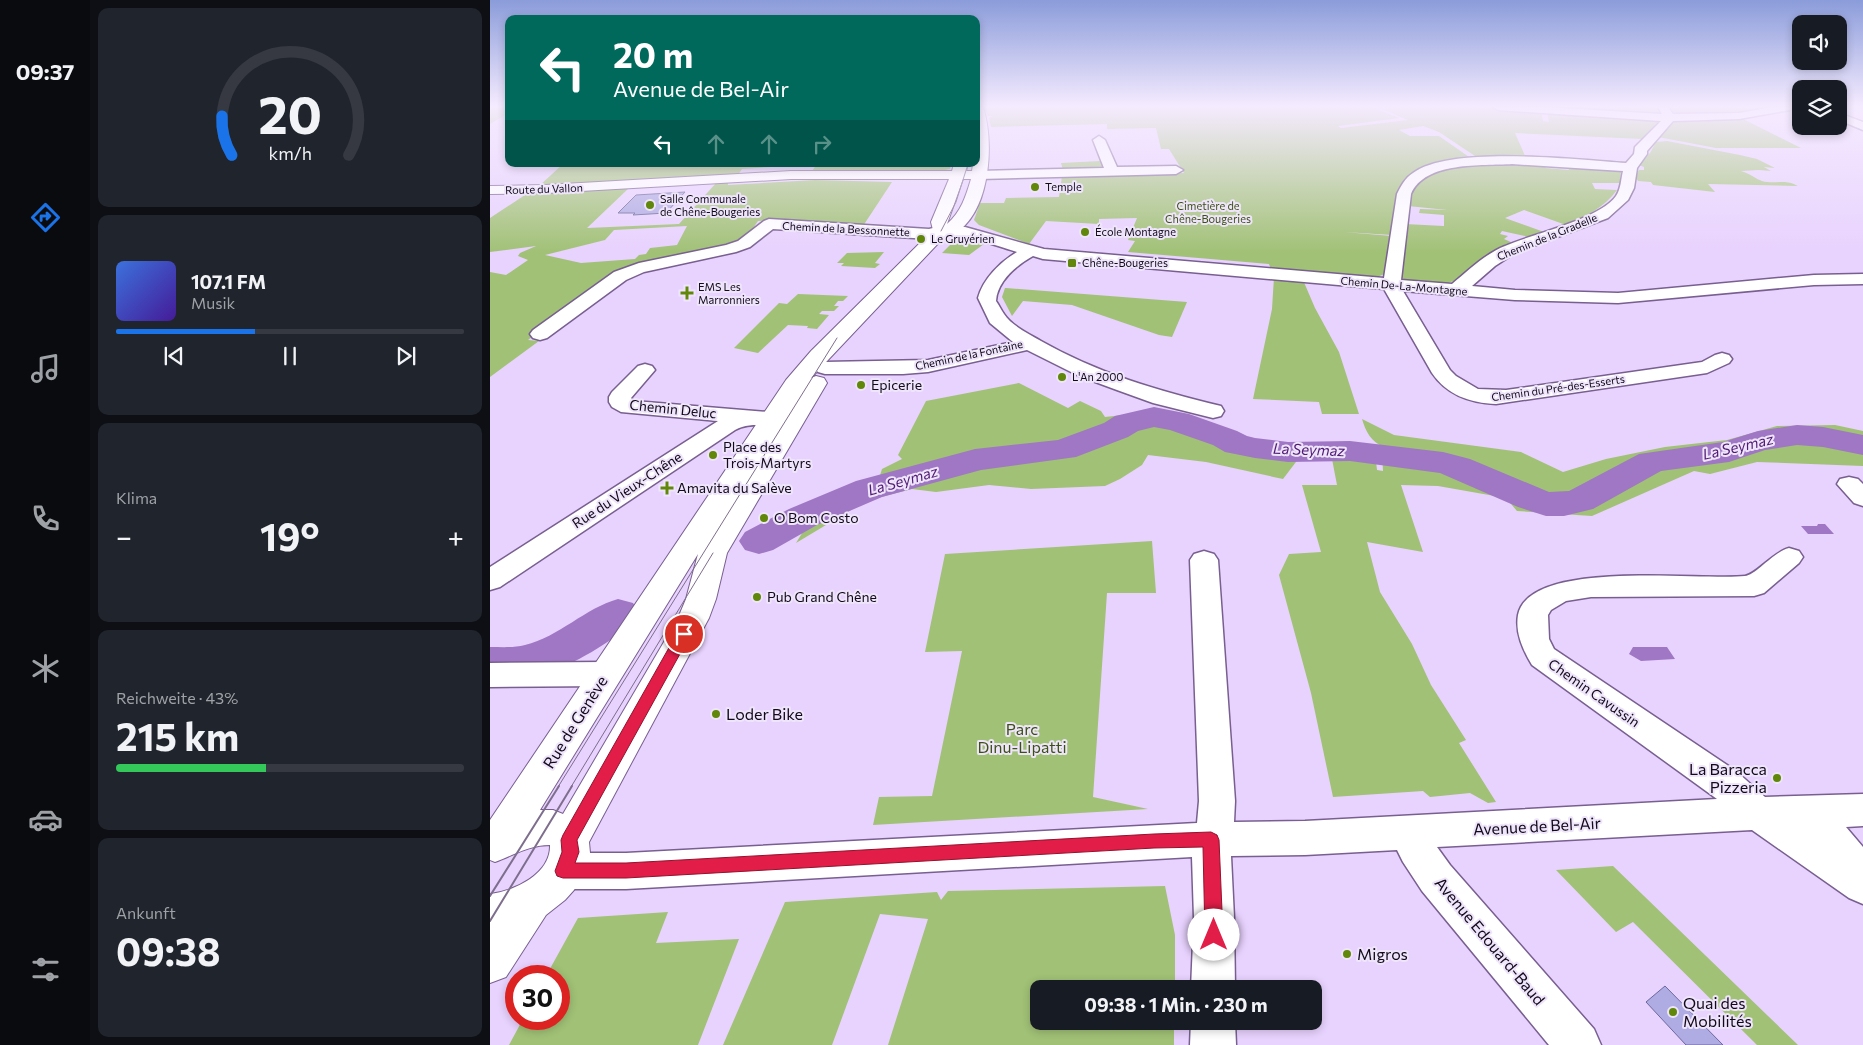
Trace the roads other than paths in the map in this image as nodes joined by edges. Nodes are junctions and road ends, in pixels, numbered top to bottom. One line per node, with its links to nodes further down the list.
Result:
1 (1106, 156): 7 (street)
2 (1640, 156): 4 (street, Chemin de la Gradelle)
3 (980, 167): 8 (main road)
4 (1630, 167): 13 (street); 14 (street, Chemin de la Gradelle)
5 (959, 170): 8 (main road, Route du Vallon); 9 (main road, Route du Vallon); 10 (main road)
6 (1176, 170): 7 (street)
7 (1112, 172): 8 (street)
8 (979, 175): 10 (main road)
9 (490, 190)
10 (944, 231): 11 (street, Chemin De-La-Montagne); 15 (street, Chemin de la Bessonnette); 19 (main road); 23 (main road, Rue de Genève)
11 (1030, 251): 13 (street, Chemin De-La-Montagne); 16 (street)
12 (1863, 279): 14 (street, Chemin De-La-Montagne)
13 (1392, 285): 14 (street, Chemin De-La-Montagne); 17 (street, Chemin du Pré-des-Esserts)
14 (1455, 291)
15 (540, 334)
16 (1024, 341): 18 (street, Chemin de la Fontaine); 21 (street)
17 (1722, 359)
18 (880, 367): 19 (street, Chemin de la Fontaine)
19 (825, 368): 35 (main road)
20 (646, 370): 22 (street, Chemin Deluc)
21 (1214, 411)
22 (740, 418): 23 (street); 26 (street, Rue du Vieux-Chêne)
23 (770, 418): 28 (main road, Rue de Genève)
24 (1789, 557): 31 (street, Chemin Cavussin)
25 (1204, 560): 33 (street)
26 (490, 580)
27 (490, 674): 28 (street)
28 (606, 674): 34 (main road, Rue de Genève)
29 (1863, 810): 30 (street, Avenue de Bel-Air)
30 (1814, 812): 31 (street, Avenue de Bel-Air); 36 (street)
31 (1757, 813): 32 (street, Avenue de Bel-Air); 37 (street)
32 (1412, 832): 33 (street, Avenue de Bel-Air); 44 (street, Avenue Edouard-Baud)
33 (1211, 840): 35 (street, Avenue de Bel-Air); 41 (street)
34 (494, 845): 35 (main road, Rue de Genève)
35 (566, 855): 38 (main road)
36 (1863, 874)
37 (1863, 885)
38 (532, 900): 39 (main road); 40 (main road)
39 (490, 914)
40 (490, 961)
41 (1214, 980)
42 (1213, 1030): 43 (street)
43 (1213, 1045)
44 (1578, 1045)

